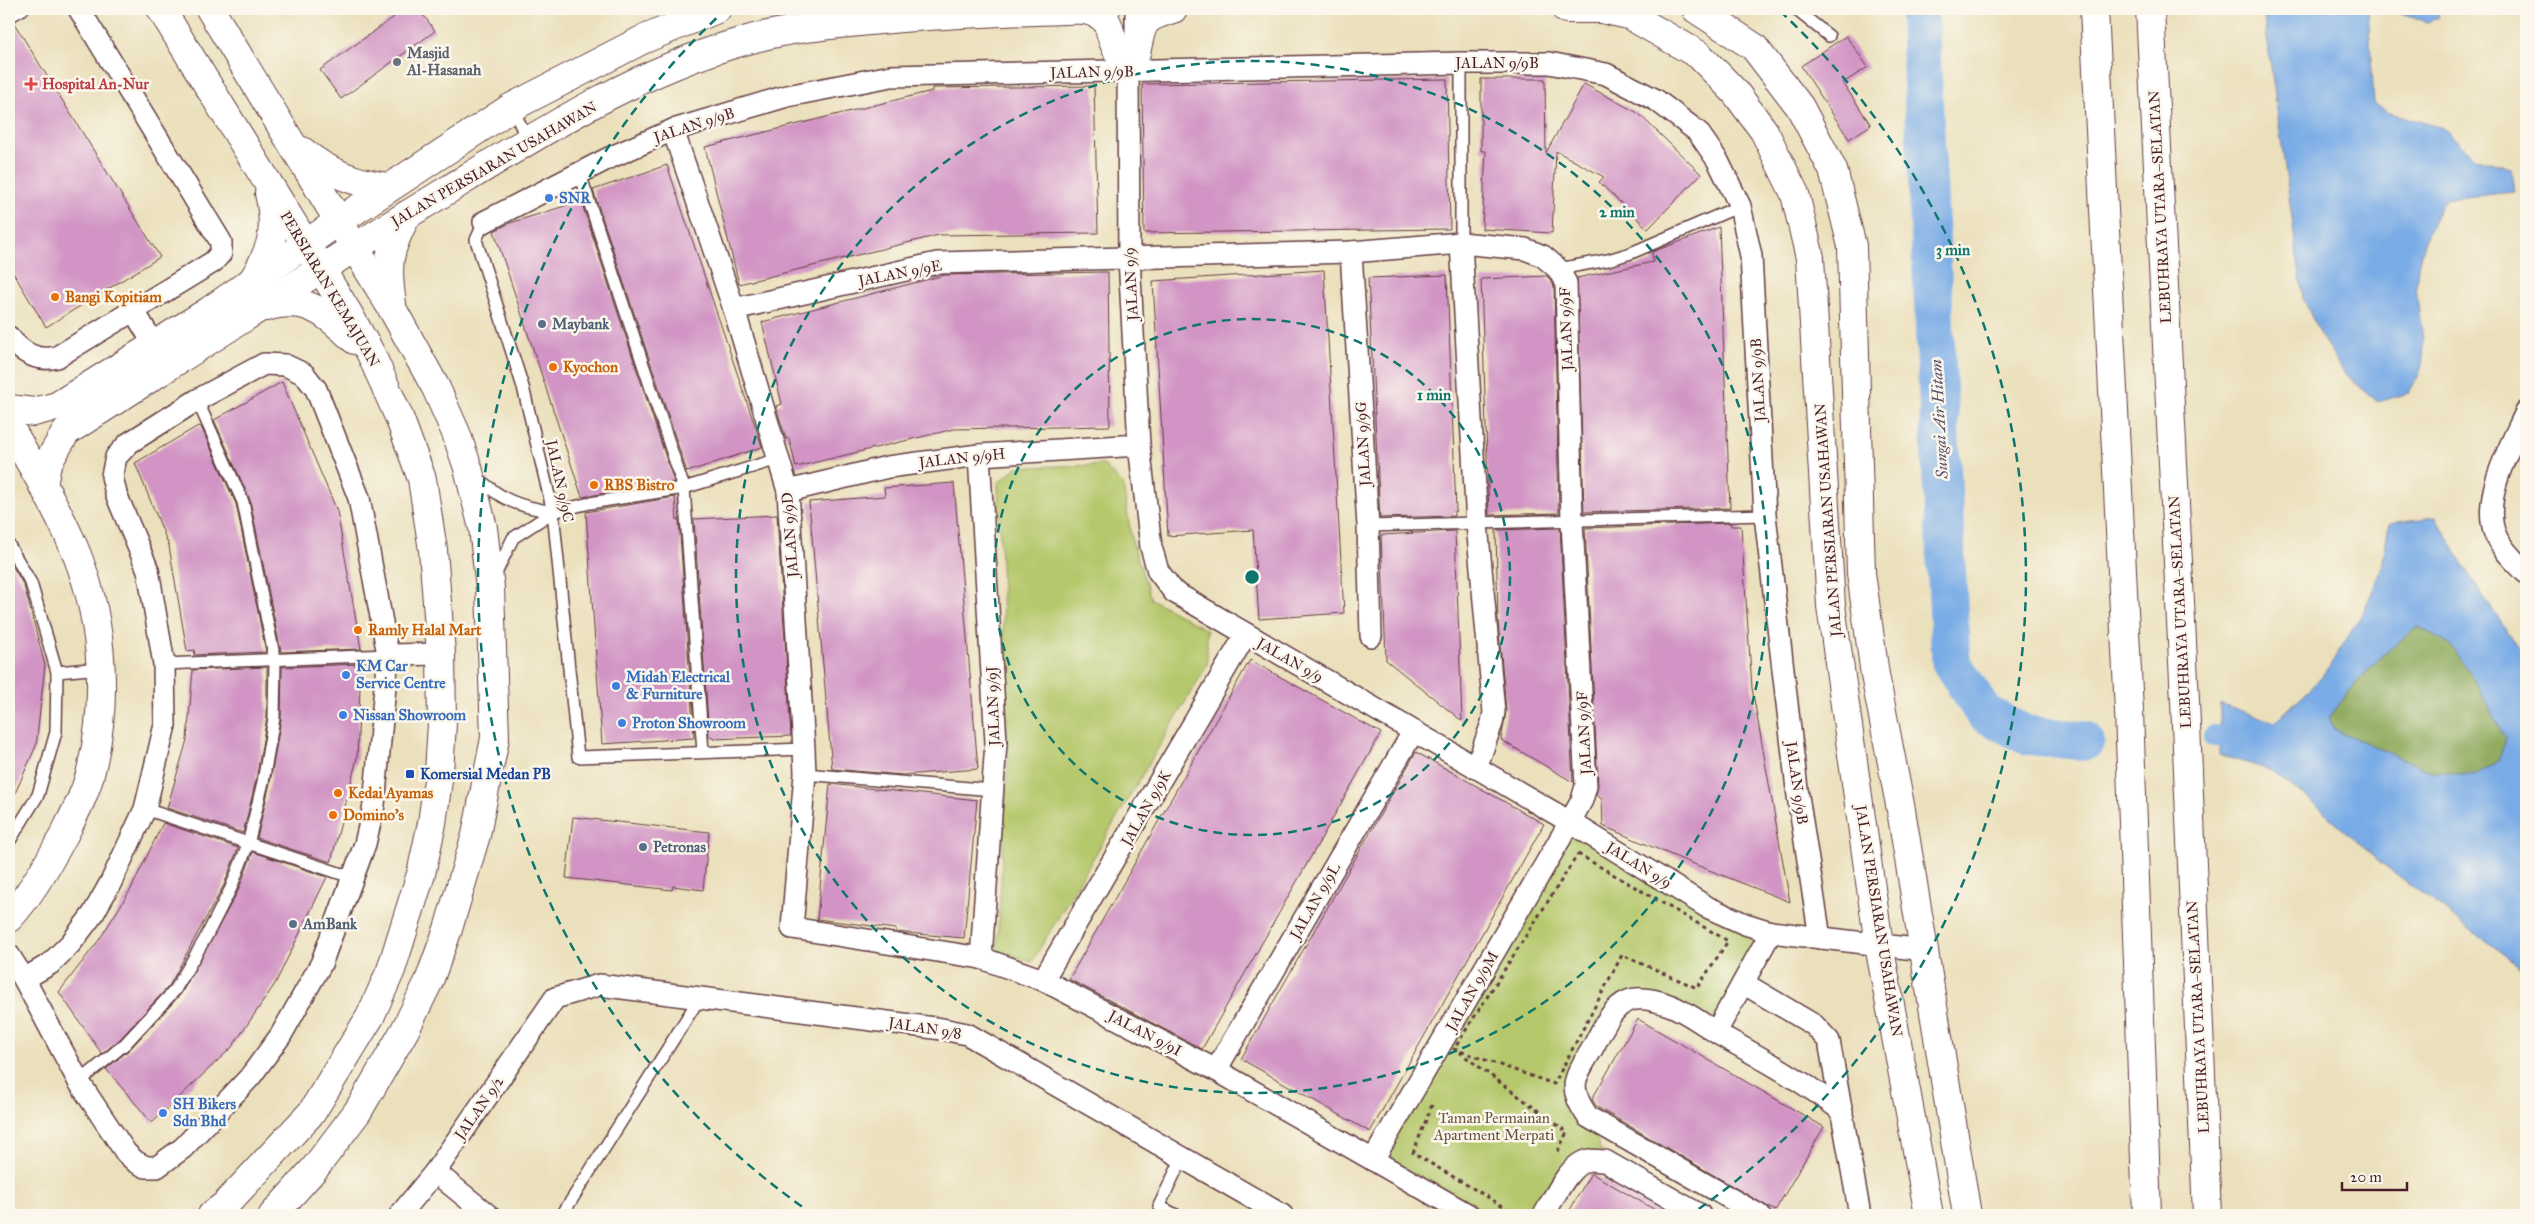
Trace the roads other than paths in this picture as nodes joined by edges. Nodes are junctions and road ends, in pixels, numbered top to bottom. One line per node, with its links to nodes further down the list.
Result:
1 (23, 9): 15 (lane)
2 (79, 9): 40 (street)
3 (161, 9): 24 (main road, PERSIARAN KEMAJUAN)
4 (210, 9): 22 (main road)
5 (717, 9): 19 (main road, JALAN PERSIARAN USAHAWAN)
6 (1093, 9): 17 (main road); 21 (main road, JALAN PERSIARAN USAHAWAN)
7 (1115, 9): 17 (street, JALAN 9/9)
8 (1136, 9): 17 (street, JALAN 9/9)
9 (1173, 9): 17 (main road)
10 (1566, 9): 87 (main road, JALAN PERSIARAN USAHAWAN)
11 (1696, 9): 88 (main road, JALAN PERSIARAN USAHAWAN)
12 (1795, 9): 16 (lane)
13 (2094, 9): 117 (main road)
14 (2150, 9): 118 (main road, LEBUHRAYA UTARA–SELATAN)
15 (9, 17)
16 (1829, 36)
17 (1127, 59): 18 (street, JALAN 9/9B); 20 (street, JALAN 9/9B); 34 (street, JALAN 9/9)
18 (1461, 63): 26 (street, JALAN 9/9B); 30 (lane)
19 (512, 107): 21 (lane); 25 (main road, JALAN PERSIARAN USAHAWAN)
20 (673, 130): 23 (street, JALAN 9/9B); 39 (street, JALAN 9/9D)
21 (528, 141): 27 (main road, JALAN PERSIARAN USAHAWAN)
22 (291, 142): 25 (main road); 28 (main road)
23 (580, 174): 29 (street, JALAN 9/9B); 54 (lane)
24 (268, 184): 31 (main road, PERSIARAN KEMAJUAN); 37 (main road)
25 (390, 187): 28 (main road, JALAN PERSIARAN USAHAWAN)
26 (1740, 206): 35 (lane); 57 (street, JALAN 9/9B)
27 (406, 215): 32 (main road, JALAN PERSIARAN USAHAWAN); 41 (main road)
28 (339, 221): 31 (main road, JALAN PERSIARAN USAHAWAN); 32 (main road)
29 (484, 222): 56 (lane, JALAN 9/9C)
30 (1462, 243): 33 (street, JALAN 9/9F); 35 (street, JALAN 9/9F); 59 (street)
31 (304, 245): 36 (main road, PERSIARAN KEMAJUAN); 37 (main road, JALAN PERSIARAN USAHAWAN)
32 (354, 247): 36 (main road, JALAN PERSIARAN USAHAWAN); 41 (main road)
33 (1351, 252): 34 (street, JALAN 9/9F); 60 (street, JALAN 9/9G)
34 (1129, 256): 39 (street, JALAN 9/9E); 49 (street, JALAN 9/9)
35 (1558, 268): 58 (street, JALAN 9/9F)
36 (319, 269): 38 (main road, JALAN PERSIARAN USAHAWAN); 43 (main road, PERSIARAN KEMAJUAN)
37 (251, 284): 44 (main road, JALAN PERSIARAN USAHAWAN)
38 (260, 309): 43 (main road); 44 (main road, JALAN PERSIARAN USAHAWAN)
39 (734, 309): 51 (street, JALAN 9/9D)
40 (134, 311): 42 (street); 44 (street)
41 (394, 312): 52 (main road)
42 (9, 337)
43 (371, 354): 66 (main road, PERSIARAN KEMAJUAN)
44 (161, 357): 46 (main road); 53 (main road)
45 (196, 400): 67 (street); 68 (lane); 69 (street)
46 (9, 409)
47 (2526, 412): 62 (street)
48 (9, 426): 53 (main road)
49 (1140, 445): 50 (street, JALAN 9/9H); 64 (street, JALAN 9/9)
50 (979, 455): 55 (street, JALAN 9/9H); 77 (street, JALAN 9/9J)
51 (778, 459): 54 (lane); 55 (street, JALAN 9/9D)
52 (468, 468): 56 (lane); 63 (main road)
53 (43, 486): 70 (main road)
54 (684, 488): 56 (lane); 74 (lane)
55 (788, 491): 73 (street, JALAN 9/9D)
56 (553, 512): 63 (lane); 74 (lane, JALAN 9/9C)
57 (1765, 515): 58 (lane); 86 (street, JALAN 9/9B)
58 (1572, 522): 59 (lane); 79 (street, JALAN 9/9F)
59 (1477, 524): 60 (lane); 75 (street)
60 (1368, 526): 65 (street, JALAN 9/9G)
61 (9, 545): 71 (lane)
62 (2526, 573)
63 (490, 588): 104 (main road)
64 (1246, 634): 72 (street, JALAN 9/9); 92 (street, JALAN 9/9K)
65 (1371, 636)
66 (441, 654): 67 (street); 103 (main road, PERSIARAN KEMAJUAN)
67 (388, 655): 68 (lane); 82 (street)
68 (275, 660): 69 (lane); 81 (lane)
69 (164, 664): 78 (street)
70 (100, 668): 71 (lane); 83 (main road)
71 (57, 672): 80 (lane)
72 (1413, 732): 75 (street, JALAN 9/9); 97 (street, JALAN 9/9L)
73 (804, 749): 74 (lane); 76 (street, JALAN 9/9D)
74 (703, 752)
75 (1476, 768): 79 (street, JALAN 9/9)
76 (805, 774): 77 (lane); 84 (street, JALAN 9/9D)
77 (992, 790): 90 (street, JALAN 9/9J)
78 (145, 809): 81 (lane); 91 (street)
79 (1570, 822): 85 (street, JALAN 9/9); 101 (street, JALAN 9/9M)
80 (9, 842)
81 (248, 844): 82 (lane); 98 (lane)
82 (354, 878): 98 (street)
83 (9, 918)
84 (792, 928): 90 (street, JALAN 9/9I)
85 (1772, 932): 86 (street, JALAN 9/9); 93 (street)
86 (1820, 938): 87 (street, JALAN 9/9)
87 (1880, 945): 88 (street, JALAN 9/9); 115 (main road, JALAN PERSIARAN USAHAWAN)
88 (1924, 950): 116 (main road, JALAN PERSIARAN USAHAWAN)
89 (9, 955): 91 (street)
90 (981, 958): 92 (street, JALAN 9/9I)
91 (24, 979): 98 (street)
92 (1043, 980): 97 (street, JALAN 9/9I)
93 (1743, 984): 96 (street); 99 (street)
94 (555, 998): 95 (street, JALAN 9/8); 102 (street, JALAN 9/2)
95 (699, 999): 100 (street, JALAN 9/8); 107 (lane)
96 (1716, 1032): 99 (street); 113 (street)
97 (1216, 1070): 101 (street, JALAN 9/9I)
98 (79, 1082)
99 (1842, 1111): 114 (street)
100 (1182, 1158): 108 (lane); 109 (street, JALAN 9/8)
101 (1373, 1160): 110 (street, JALAN 9/9I)
102 (435, 1172): 105 (street, JALAN 9/2); 106 (street)
103 (212, 1215)
104 (273, 1215)
105 (400, 1215)
106 (488, 1215)
107 (562, 1215)
108 (1176, 1215)
109 (1282, 1215)
110 (1469, 1215)
111 (1544, 1215): 112 (street)
112 (1700, 1215)
113 (1759, 1215)
114 (1860, 1215)
115 (1930, 1215)
116 (1967, 1215)
117 (2147, 1215)
118 (2207, 1215)

